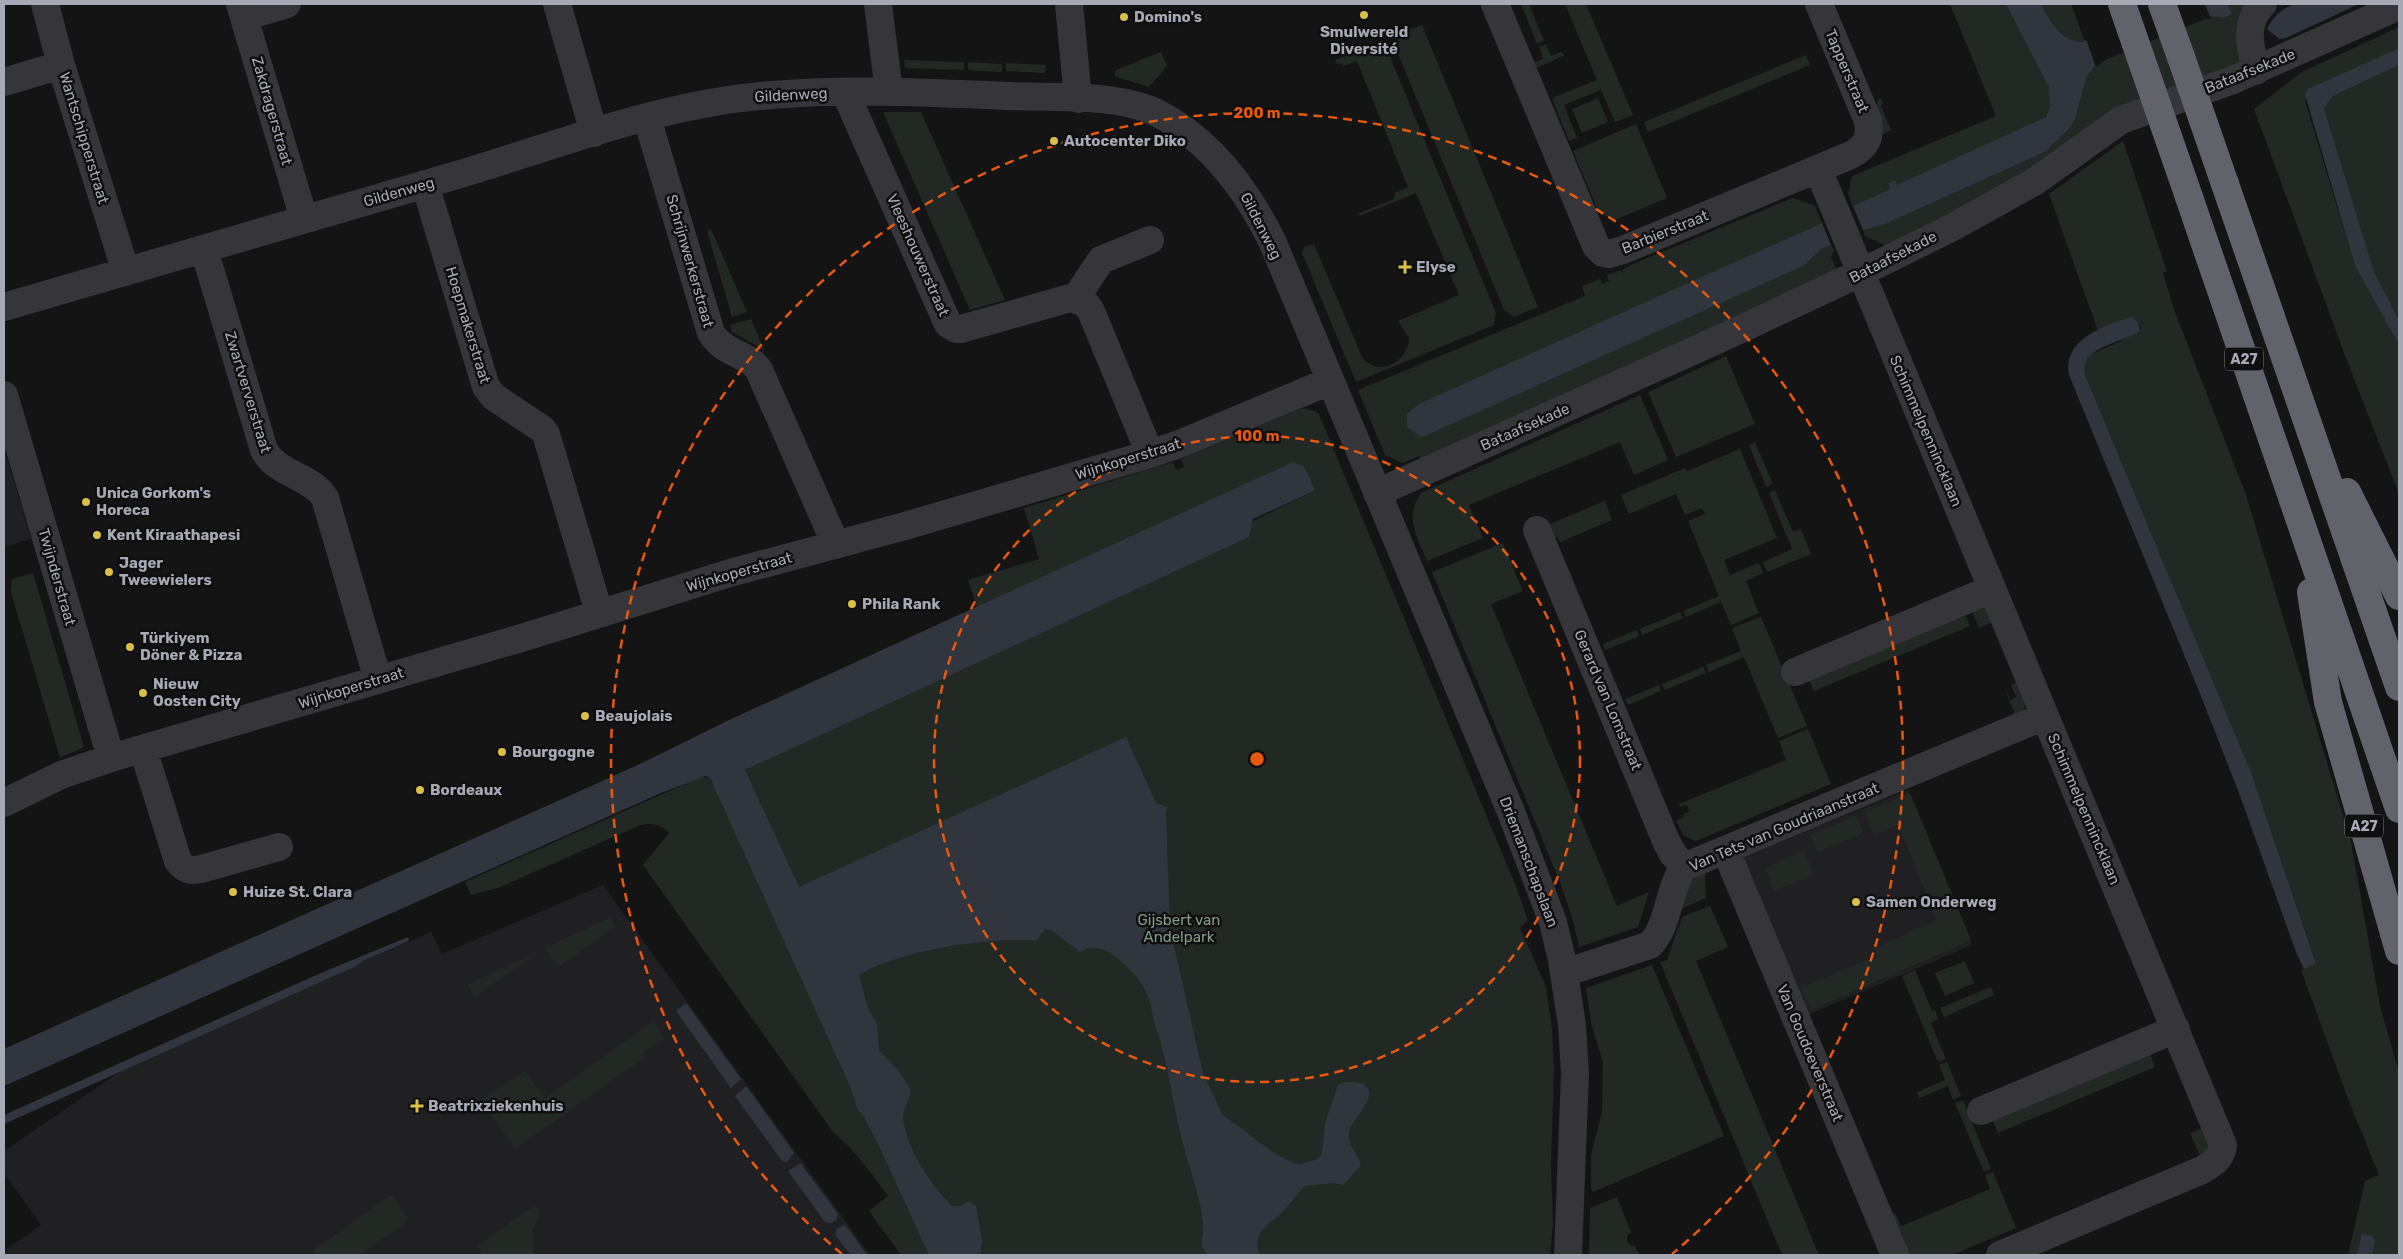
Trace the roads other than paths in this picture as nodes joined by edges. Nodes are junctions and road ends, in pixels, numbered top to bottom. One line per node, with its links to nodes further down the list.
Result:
1 (286, 4): 12 (street)
2 (557, 4): 20 (street)
3 (878, 4): 17 (street)
4 (1070, 4): 18 (street)
5 (1495, 4): 21 (street, Barbierstraat)
6 (1819, 4): 21 (street, Tapperstraat)
7 (2122, 4): 35 (highway, A27, bridge)
8 (2162, 4): 32 (highway, A27, bridge)
9 (2263, 4): 14 (street)
10 (48, 5): 13 (street, Wantschipperstraat)
11 (2399, 6): 14 (street, Bataafsekade)
12 (242, 11): 23 (street, Zakdragerstraat)
13 (61, 65): 15 (street); 26 (street, Wantschipperstraat)
14 (2256, 71): 27 (street, Bataafsekade)
15 (4, 82)
16 (846, 92): 17 (street, Gildenweg); 19 (street, Gildenweg); 28 (street, Vleeshouwerstraat)
17 (889, 92): 18 (street, Gildenweg)
18 (1078, 99): 30 (street, Gildenweg)
19 (648, 118): 20 (street, Gildenweg); 37 (street, Schrijnwerkerstraat)
20 (594, 133): 22 (street, Gildenweg)
21 (1818, 169): 27 (street)
22 (425, 184): 23 (street, Gildenweg); 40 (street, Hoepmakerstraat)
23 (304, 219): 25 (street, Gildenweg)
24 (1150, 240): 28 (street)
25 (204, 249): 26 (street, Gildenweg); 42 (street, Zwartververstraat)
26 (126, 272): 29 (street, Gildenweg)
27 (1860, 274): 34 (street, Bataafsekade); 38 (street, Schimmelpennincklaan)
28 (1075, 299): 33 (street)
29 (4, 306)
30 (1330, 381): 33 (street, Wijnkoperstraat); 34 (street, Gildenweg)
31 (4, 395): 46 (street, Twijnderstraat)
32 (2298, 395): 39 (highway, A27); 43 (highway, A27)
33 (1150, 454): 37 (street, Wijnkoperstraat)
34 (1376, 493): 53 (street, Driemanschapslaan)
35 (2300, 521): 48 (highway, A27); 52 (highway, A27)
36 (1537, 530): 51 (street, Gerard van Lomstraat)
37 (836, 545): 40 (street, Wijnkoperstraat)
38 (1992, 589): 41 (street); 44 (street, Schimmelpennincklaan)
39 (2399, 596)
40 (599, 612): 42 (street, Wijnkoperstraat)
41 (1795, 672)
42 (378, 680): 45 (street, Wijnkoperstraat)
43 (2399, 687)
44 (2045, 716): 50 (street, Van Tets van Goudriaanstraat); 54 (street, Schimmelpennincklaan)
45 (143, 749): 46 (street, Wijnkoperstraat); 49 (street)
46 (111, 758): 47 (street, Wijnkoperstraat)
47 (4, 803)
48 (2399, 809)
49 (279, 847)
50 (1726, 851): 51 (street, Van Tets van Goudriaanstraat); 58 (street, Van Goudoeverstraat)
51 (1684, 867): 53 (street, Van Tets van Goudriaanstraat)
52 (2399, 951)
53 (1564, 973): 57 (street, Driemanschapslaan)
54 (2176, 1029): 55 (street); 56 (street, Schimmelpennincklaan)
55 (1981, 1111)
56 (2011, 1253)
57 (1568, 1255)
58 (1895, 1255)

